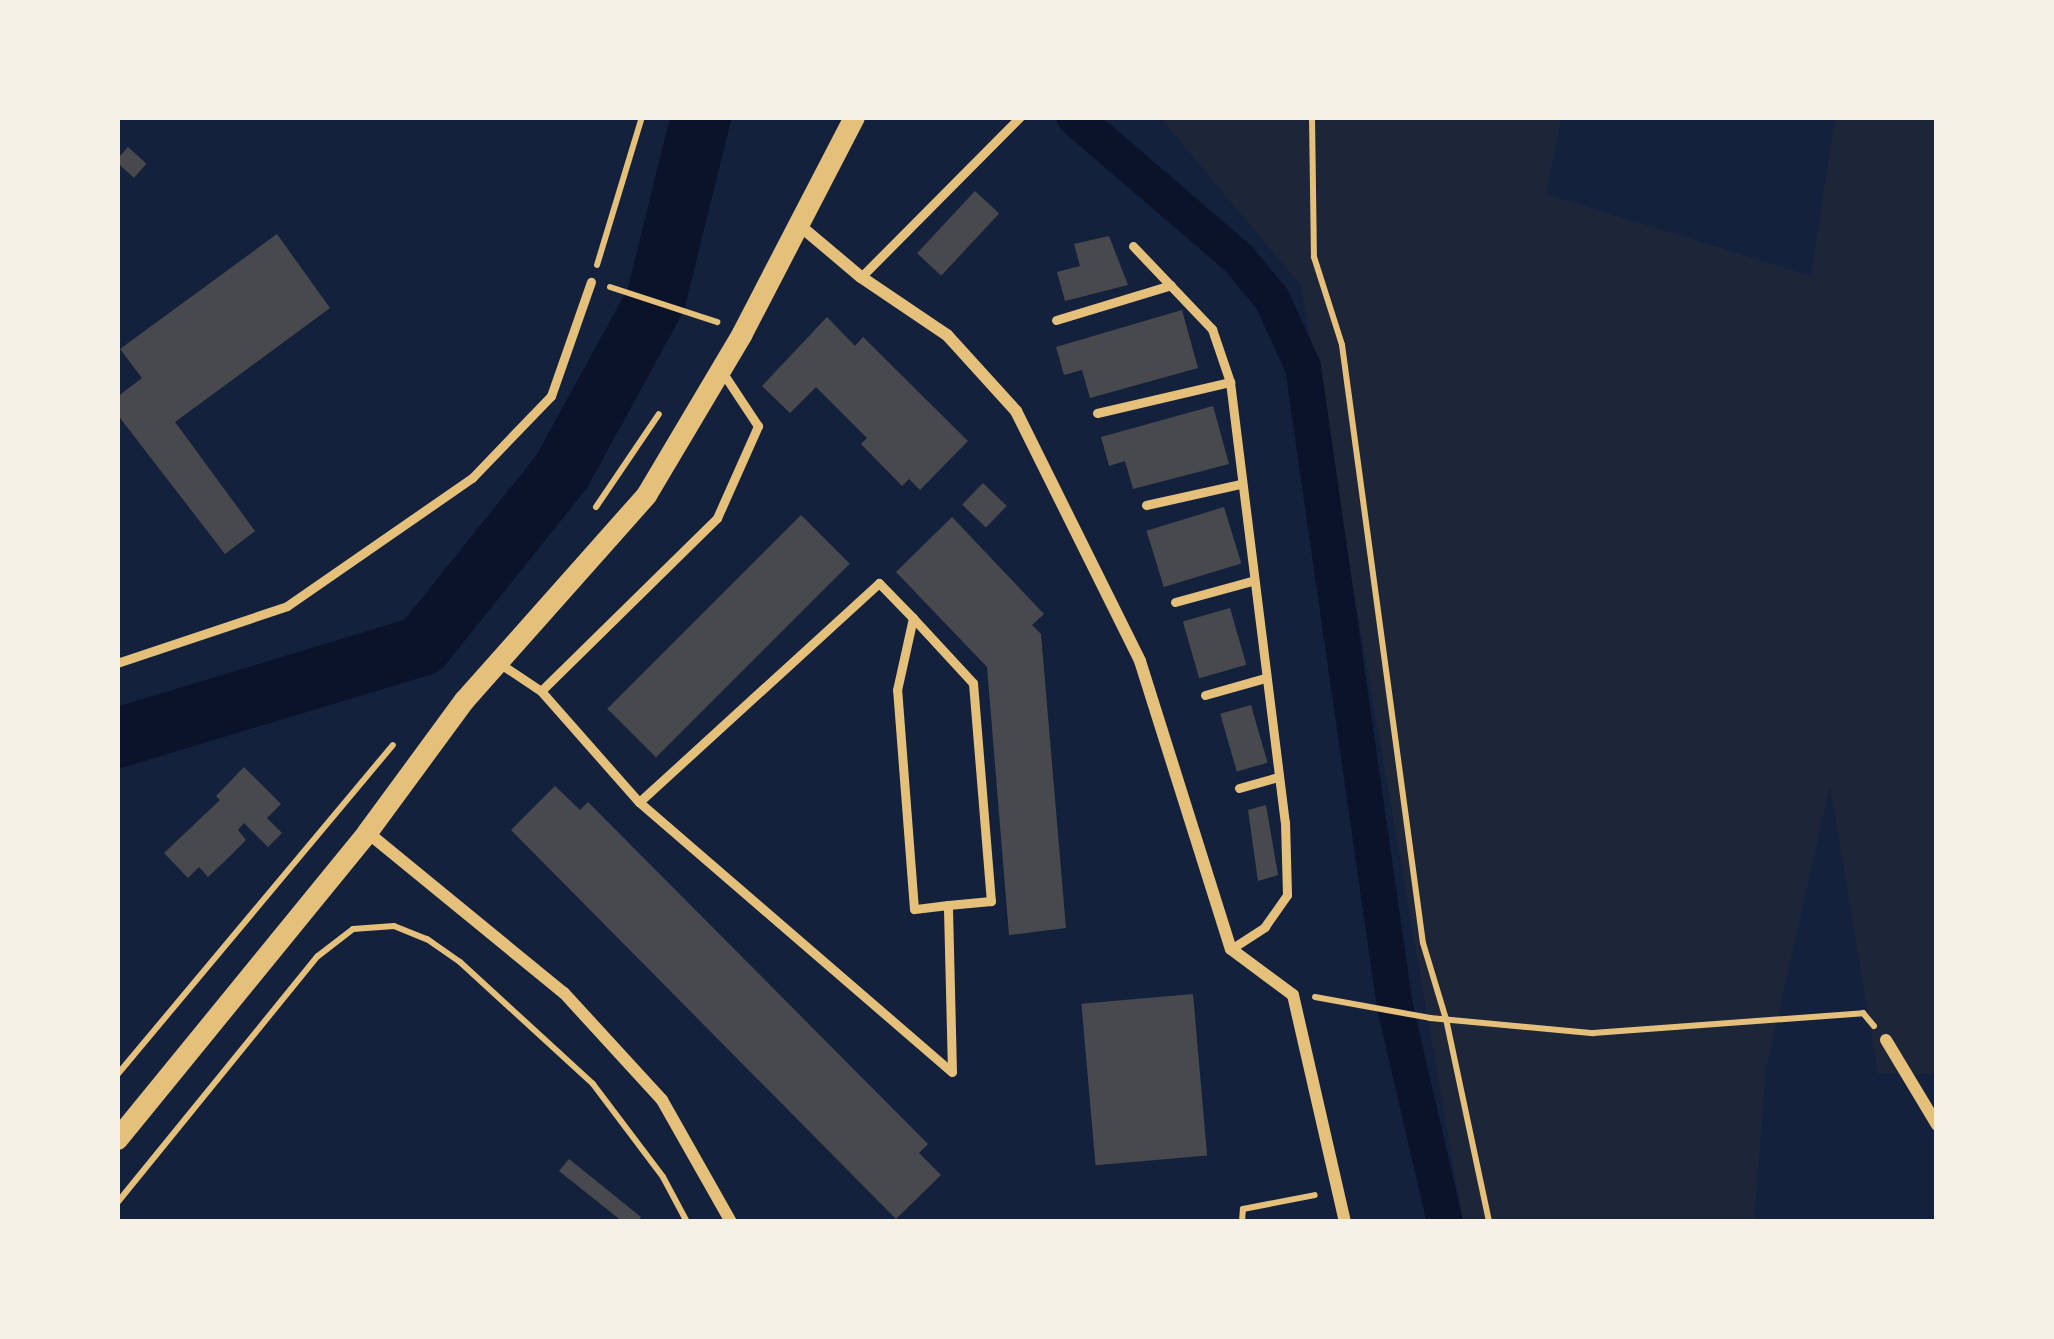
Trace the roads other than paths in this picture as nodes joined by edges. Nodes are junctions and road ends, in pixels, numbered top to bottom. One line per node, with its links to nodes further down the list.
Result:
1 (854, 117): 3 (street)
2 (1020, 117): 5 (lane)
3 (798, 224): 5 (street); 9 (street)
4 (1133, 246): 7 (lane)
5 (861, 277): 27 (street)
6 (591, 282): 17 (lane)
7 (1171, 285): 8 (lane); 10 (lane)
8 (1056, 320)
9 (721, 370): 18 (street); 20 (lane)
10 (1230, 382): 11 (lane); 12 (lane)
11 (1097, 413)
12 (1240, 484): 13 (lane); 14 (lane)
13 (1146, 505)
14 (1252, 581): 15 (lane); 19 (lane)
15 (1175, 602)
16 (913, 618): 24 (lane); 26 (lane); 26 (lane)
17 (117, 663)
18 (499, 663): 20 (lane); 25 (street)
19 (1265, 678): 21 (lane); 22 (lane)
20 (541, 691): 24 (lane)
21 (1205, 695)
22 (1278, 777): 23 (lane); 27 (lane)
23 (1239, 788)
24 (639, 802): 26 (lane)
25 (367, 832): 30 (street); 31 (street)
26 (948, 905)
27 (1231, 950): 32 (street)
28 (1886, 1040): 29 (street)
29 (1937, 1124)
30 (117, 1139)
31 (731, 1222)
32 (1345, 1222)

